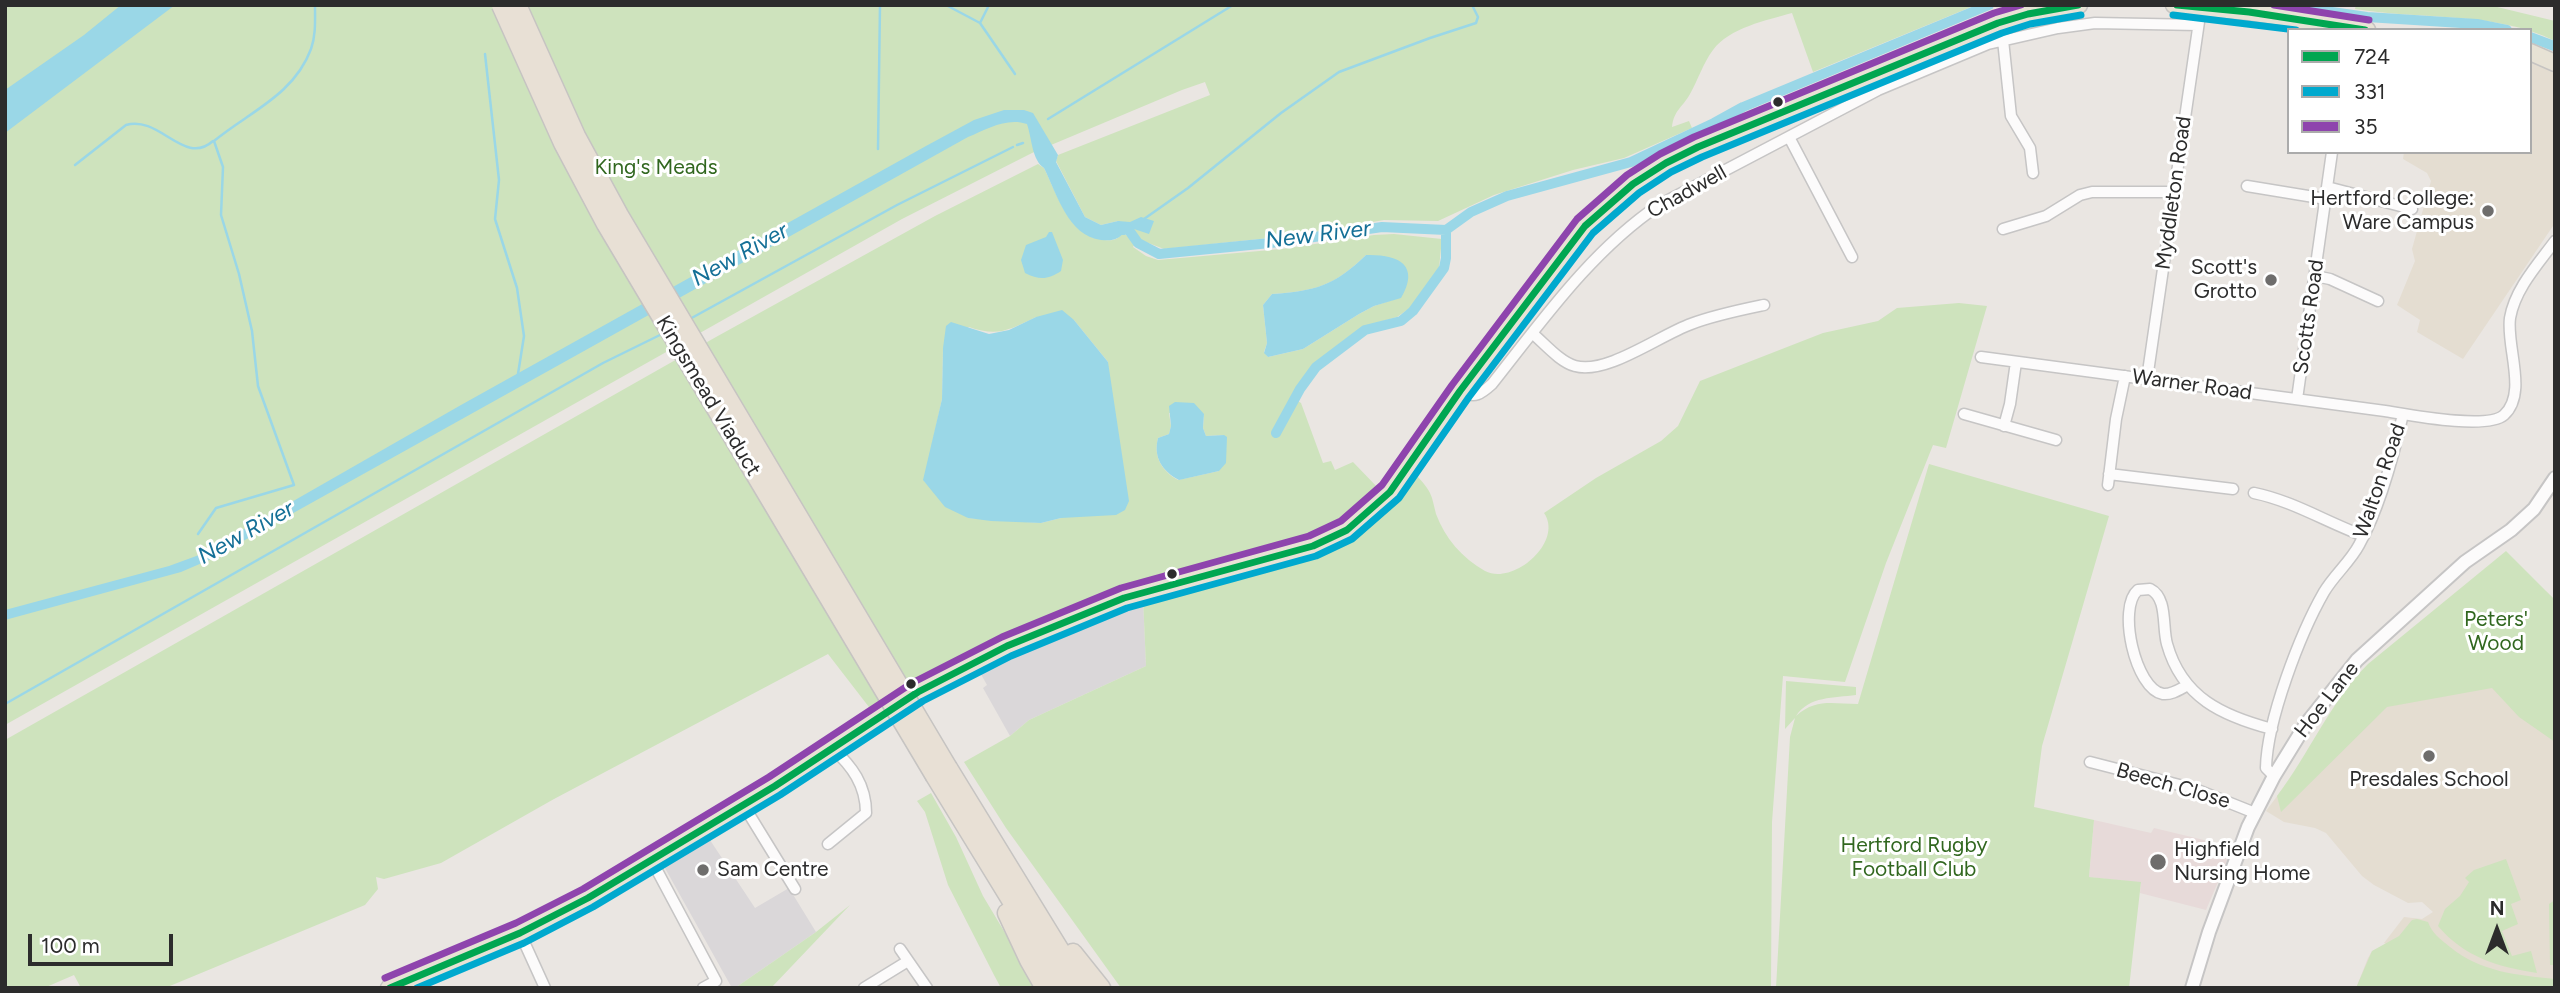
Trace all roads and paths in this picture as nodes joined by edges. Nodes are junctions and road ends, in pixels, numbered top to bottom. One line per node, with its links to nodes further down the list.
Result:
1 (501, 5): 46 (highway, Kingsmead Viaduct, bridge)
2 (517, 5): 46 (highway, Kingsmead Viaduct, bridge)
3 (2079, 5): 30 (main road)
4 (2174, 5): 5 (main road)
5 (2200, 8): 6 (street, Myddleton Road); 7 (main road)
6 (2198, 25): 8 (street, Chadwell); 16 (street, Myddleton Road)
7 (2349, 28)
8 (2003, 40): 11 (street, Chadwell); 13 (street)
9 (2532, 53): 10 (main road)
10 (2554, 61)
11 (1789, 136): 21 (street); 25 (street, Chadwell)
12 (2332, 154): 15 (street, Scotts Road)
13 (2033, 173)
14 (2247, 186): 17 (street)
15 (2327, 187): 17 (street, Scotts Road); 18 (street)
16 (2173, 192): 19 (street); 29 (street, Myddleton Road)
17 (2326, 199): 22 (street, Scotts Road)
18 (2412, 209)
19 (2003, 229)
20 (2555, 241): 33 (street, Walton Road)
21 (1852, 257)
22 (2315, 276): 23 (street); 31 (street, Scotts Road)
23 (2378, 301)
24 (1764, 305): 25 (street)
25 (1532, 333): 30 (street, Chadwell)
26 (1981, 357): 27 (street, Warner Road)
27 (2015, 362): 28 (street, Warner Road); 34 (street)
28 (2125, 376): 29 (street, Warner Road); 36 (street)
29 (2147, 379): 31 (street, Warner Road)
30 (1460, 391): 44 (main road)
31 (2297, 399): 33 (street, Warner Road)
32 (1964, 414): 34 (street)
33 (2403, 414): 41 (street, Walton Road)
34 (2004, 426): 35 (street)
35 (2056, 440)
36 (2109, 474): 38 (street); 39 (street)
37 (2555, 478): 47 (street, Hoe Lane)
38 (2108, 485)
39 (2233, 489)
40 (2253, 493): 41 (street)
41 (2364, 536): 43 (street, Walton Road)
42 (2188, 685): 42 (street); 43 (street)
43 (2272, 729): 47 (street, Walton Road)
44 (832, 748): 48 (main road); 50 (street)
45 (2090, 762): 49 (street, Beech Close)
46 (941, 772): 51 (highway); 53 (highway)
47 (2274, 776): 49 (street, Hoe Lane)
48 (744, 806): 52 (main road); 54 (street)
49 (2255, 813): 67 (street, Hoe Lane)
50 (828, 844)
51 (977, 848): 63 (highway); 64 (highway)
52 (652, 861): 55 (main road); 60 (street)
53 (1018, 885): 65 (highway); 66 (highway)
54 (795, 889)
55 (520, 933): 58 (main road); 59 (street)
56 (900, 949): 57 (street)
57 (908, 961): 61 (street); 62 (street)
58 (389, 988)
59 (545, 988)
60 (703, 988)
61 (864, 988)
62 (927, 988)
63 (1045, 988)
64 (1065, 988)
65 (1083, 988)
66 (1101, 988)
67 (2192, 988)

